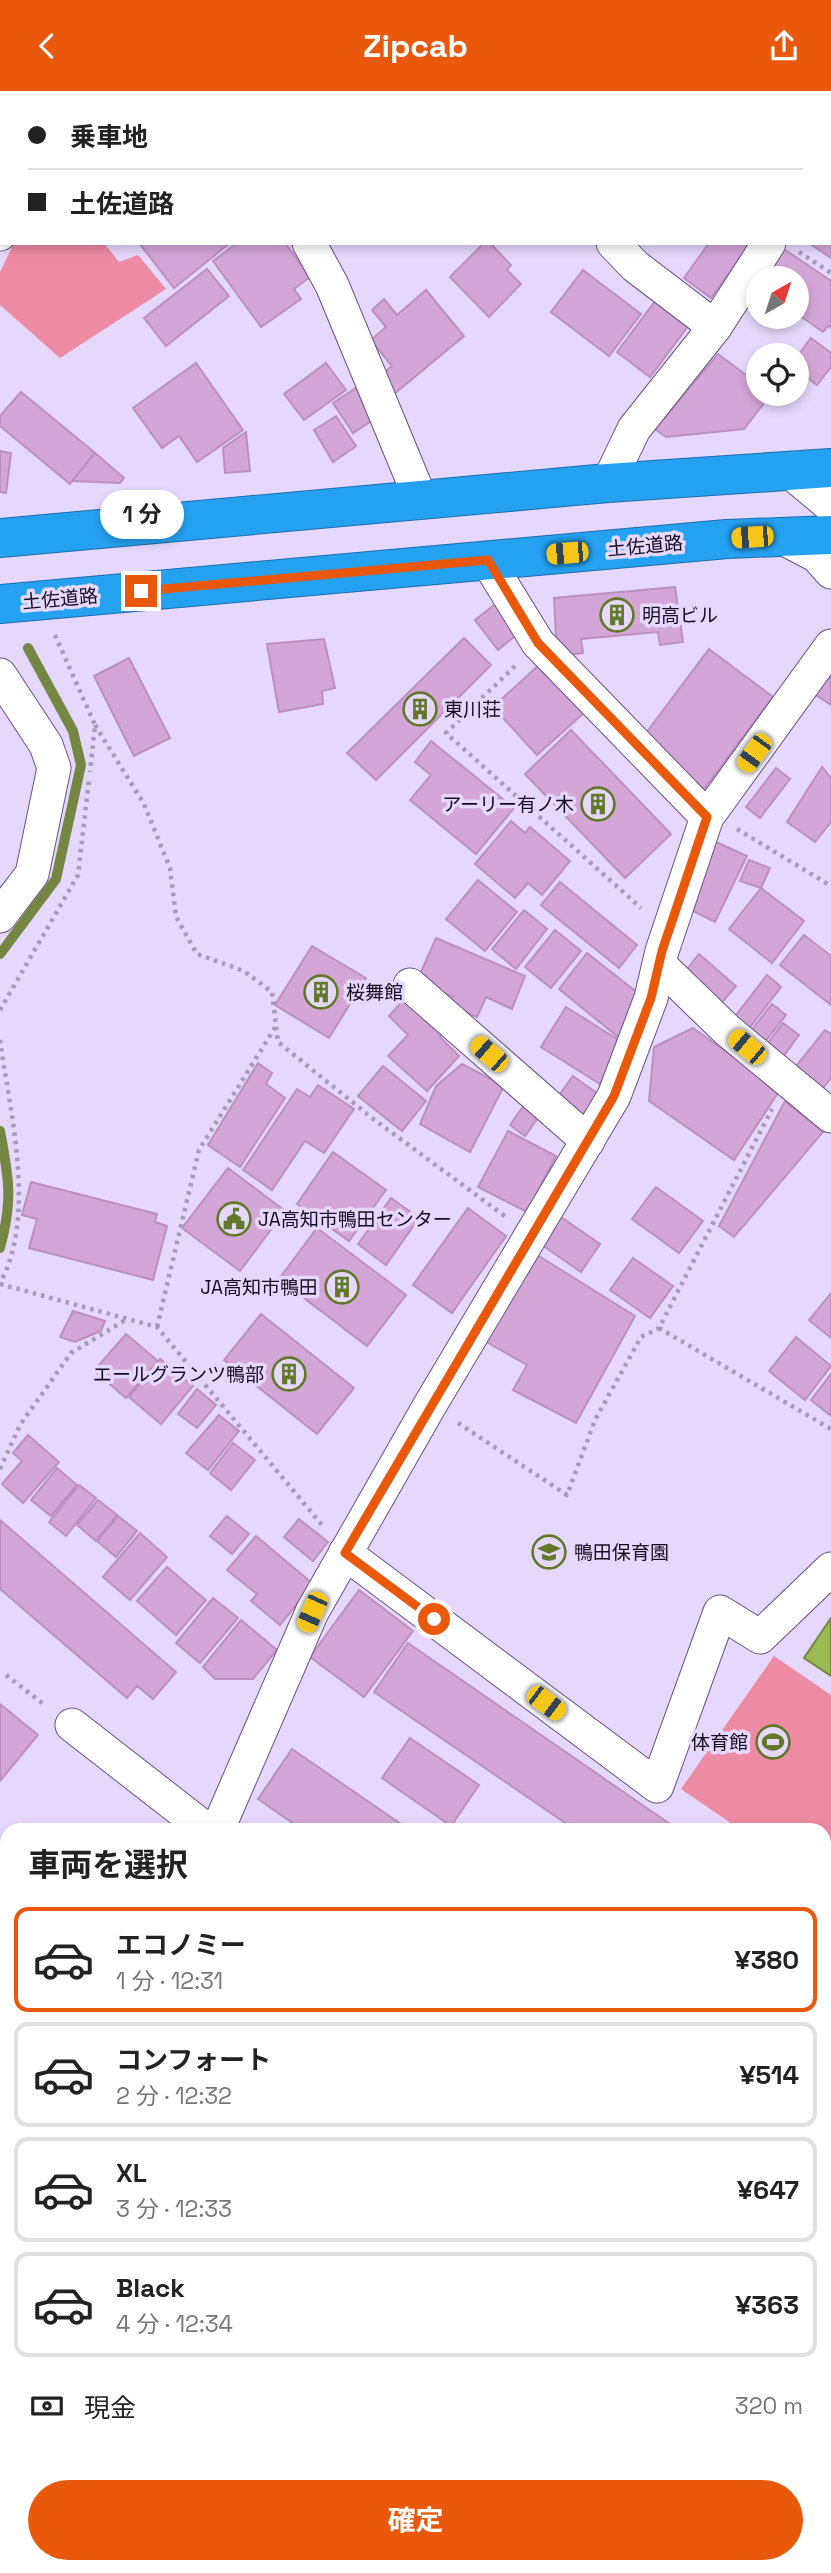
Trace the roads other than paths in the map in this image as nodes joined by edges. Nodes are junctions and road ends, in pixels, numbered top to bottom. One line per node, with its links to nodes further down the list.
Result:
1 (310, 245): 8 (street)
2 (614, 245): 4 (street)
3 (783, 247): 4 (street)
4 (715, 327): 7 (street)
5 (831, 468): 6 (highway)
6 (788, 470): 7 (highway); 9 (street)
7 (608, 483): 8 (highway)
8 (421, 500): 12 (highway)
9 (831, 506)
10 (777, 535): 11 (highway, 土佐道路); 13 (highway, 土佐道路); 14 (street)
11 (831, 535)
12 (0, 538)
13 (488, 560): 15 (highway, 土佐道路); 18 (street)
14 (831, 572)
15 (0, 604)
16 (831, 646): 18 (street)
17 (0, 675): 19 (street)
18 (707, 817): 20 (street)
19 (0, 916)
20 (660, 965): 22 (street); 23 (street)
21 (410, 985): 23 (street)
22 (831, 1116)
23 (588, 1141): 24 (street)
24 (345, 1553): 25 (street); 28 (street)
25 (831, 1569)
26 (72, 1725): 27 (street)
27 (198, 1823)
28 (220, 1823)

